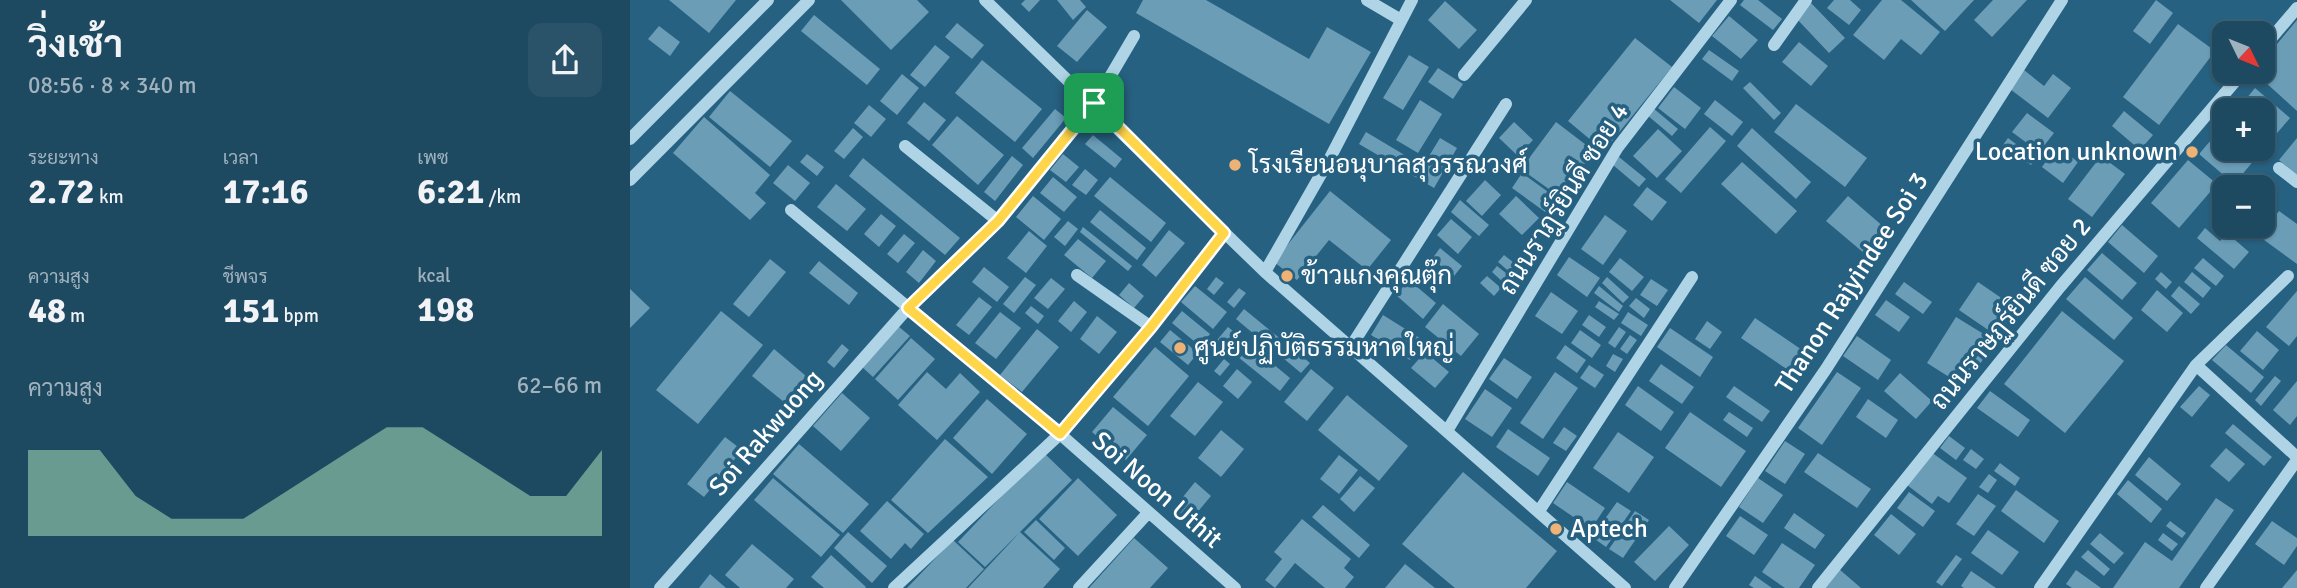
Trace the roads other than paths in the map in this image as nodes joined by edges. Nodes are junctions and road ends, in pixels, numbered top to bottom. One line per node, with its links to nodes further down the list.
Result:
1 (768, 0): 19 (street)
2 (809, 0): 22 (street)
3 (1367, 0): 11 (street)
4 (1412, 0): 11 (street)
5 (1526, 0): 15 (street)
6 (1731, 0): 35 (street, ถนนราฎร์ยินดี ซอย 4)
7 (1806, 0): 14 (street)
8 (2062, 0): 45 (street, Thanon Rajyindee Soi 3)
9 (987, 1): 17 (street)
10 (2297, 8): 12 (street)
11 (1401, 20): 27 (street)
12 (2275, 34)
13 (1134, 36): 17 (street, Soi Rakwuong)
14 (1774, 45)
15 (1464, 75)
16 (2233, 84): 46 (street, ถนนราษฏร์ยินดี ซอย 2)
17 (1094, 103): 25 (street, Soi Rakwuong); 26 (street)
18 (1506, 104): 33 (street)
19 (630, 139)
20 (905, 146): 25 (street)
21 (2279, 168): 23 (street)
22 (630, 180)
23 (2297, 182)
24 (791, 210): 31 (street, Soi Noon Uthit)
25 (998, 221): 31 (street, Soi Rakwuong)
26 (1224, 233): 27 (street); 32 (street)
27 (1265, 272): 33 (street)
28 (1077, 275): 32 (street)
29 (2288, 276): 34 (street)
30 (1692, 277): 38 (street)
31 (908, 308): 36 (street, Soi Noon Uthit); 40 (street, Soi Rakwuong)
32 (1151, 327): 36 (street)
33 (1350, 348): 35 (street)
34 (2196, 365): 37 (street); 47 (street)
35 (1447, 431): 38 (street)
36 (1060, 434): 39 (street, Soi Noon Uthit); 41 (street)
37 (2297, 458): 48 (street)
38 (1539, 510): 44 (street)
39 (1148, 513): 42 (street); 43 (street, Soi Noon Uthit)
40 (660, 588)
41 (894, 588)
42 (1079, 588)
43 (1235, 588)
44 (1625, 588)
45 (1675, 588)
46 (1818, 588)
47 (2040, 588)
48 (2206, 588)

